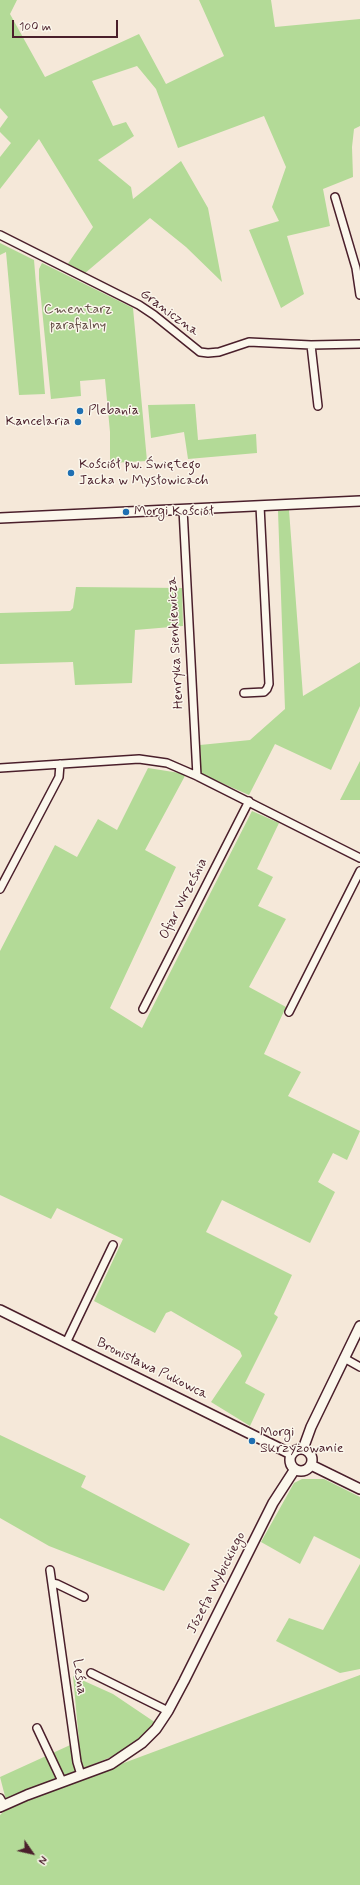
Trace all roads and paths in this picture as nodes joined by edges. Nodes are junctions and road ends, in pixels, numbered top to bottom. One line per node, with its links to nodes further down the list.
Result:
1 (335, 197): 3 (street)
2 (0, 235): 5 (street, Graniczna)
3 (360, 295)
4 (360, 344): 5 (street, Graniczna)
5 (311, 345): 6 (street)
6 (318, 406)
7 (360, 501): 8 (street)
8 (260, 506): 9 (street); 11 (street)
9 (184, 510): 10 (street); 14 (street, Henryka Sienkiewicza)
10 (0, 518)
11 (244, 693)
12 (60, 764): 13 (street); 14 (street); 18 (street)
13 (0, 768)
14 (197, 776): 15 (street)
15 (249, 801): 16 (street); 19 (street, Ofiar Września)
16 (359, 854)
17 (360, 871): 20 (street)
18 (0, 889)
19 (143, 1008)
20 (289, 1012)
21 (113, 1245): 25 (street)
22 (0, 1310): 25 (street, Bronisława Pukowca)
23 (360, 1326): 24 (street)
24 (358, 1337): 26 (street)
25 (66, 1343): 29 (street, Bronisława Pukowca)
26 (344, 1358): 27 (street); 28 (street)
27 (360, 1367)
28 (303, 1449): 29 (street); 30 (street)
29 (291, 1454): 31 (street)
30 (311, 1465): 31 (street); 32 (street)
31 (295, 1469): 37 (street, Józefa Wybickiego)
32 (360, 1489)
33 (50, 1570): 34 (street, Leśna)
34 (52, 1583): 35 (street); 39 (street, Leśna)
35 (84, 1597)
36 (91, 1673): 37 (street)
37 (168, 1711): 39 (street, Józefa Wybickiego)
38 (37, 1728): 40 (street)
39 (80, 1775): 40 (street)
40 (62, 1782): 41 (street)
41 (1, 1803)

